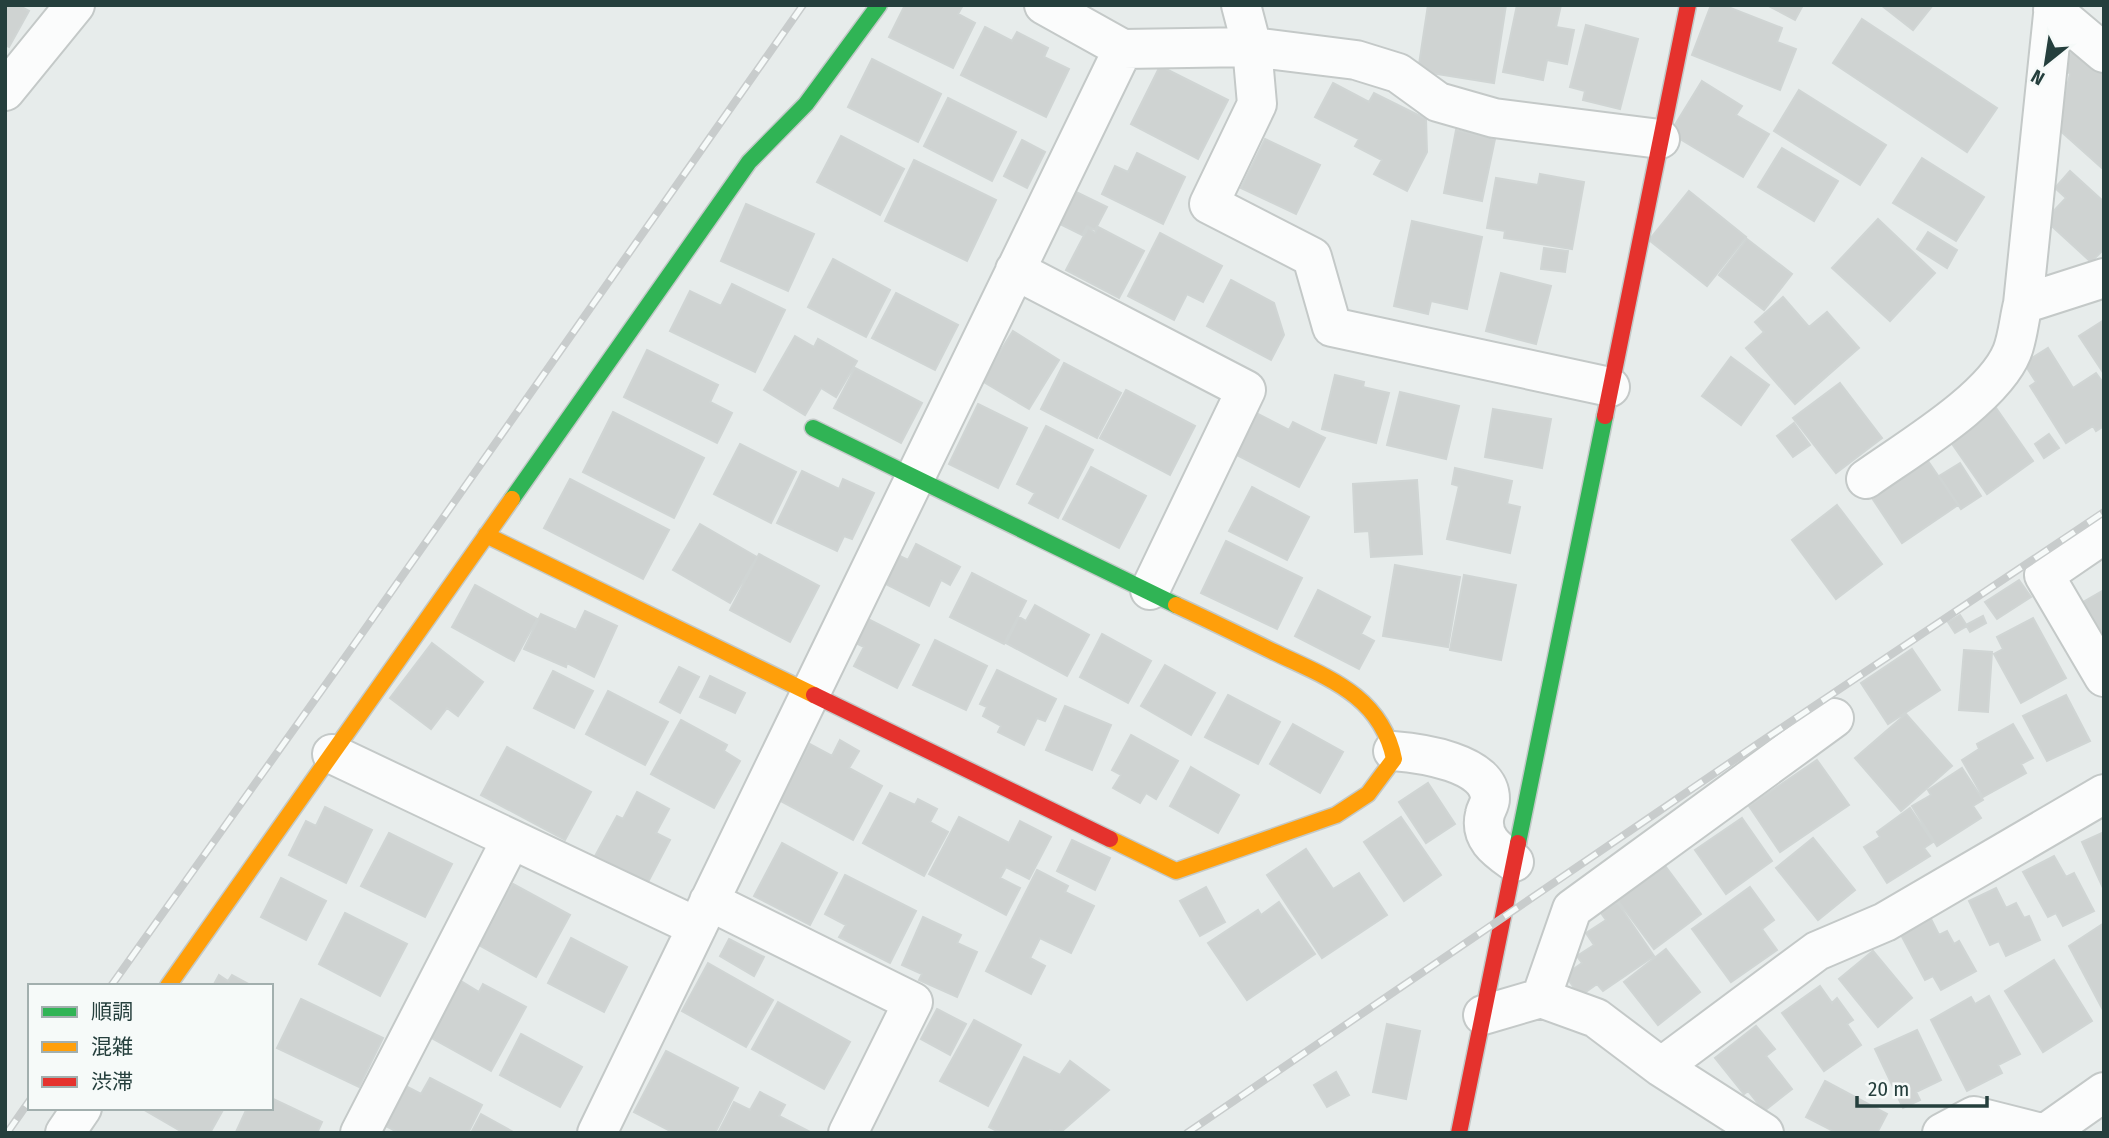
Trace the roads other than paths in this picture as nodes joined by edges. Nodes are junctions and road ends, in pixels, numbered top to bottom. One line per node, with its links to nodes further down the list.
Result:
1 (75, 5): 10 (street)
2 (879, 5): 20 (street)
3 (1044, 5): 8 (street)
4 (1241, 5): 7 (street)
5 (1688, 5): 11 (street)
6 (2053, 8): 9 (street); 14 (street)
7 (1252, 47): 8 (street); 11 (street); 15 (street)
8 (1123, 49): 12 (street)
9 (2104, 53)
10 (5, 91)
11 (1660, 139): 15 (street)
12 (1015, 270): 17 (street); 21 (street)
13 (2104, 278): 14 (street)
14 (2023, 304): 18 (street)
15 (1610, 387): 29 (street)
16 (813, 428): 17 (street)
17 (914, 479): 21 (street); 23 (street)
18 (1866, 479)
19 (2104, 534): 22 (street)
20 (486, 535): 23 (street); 26 (street)
21 (1150, 590): 25 (street)
22 (2104, 677)
23 (810, 694): 25 (street); 30 (street)
24 (1834, 718): 32 (street)
25 (1393, 751): 29 (street)
26 (332, 754): 28 (street); 31 (street)
27 (2104, 794): 34 (street)
28 (511, 840): 30 (street); 38 (street)
29 (1514, 862): 33 (street)
30 (703, 914): 39 (street); 40 (street)
31 (170, 984)
32 (1541, 998): 33 (street); 34 (street)
33 (1483, 1016): 41 (street)
34 (1661, 1067): 42 (street)
35 (2104, 1092): 44 (street)
36 (81, 1110): 37 (street)
37 (65, 1133)
38 (360, 1133)
39 (597, 1133)
40 (848, 1133)
41 (1459, 1133)
42 (1763, 1133)
43 (1942, 1133): 44 (street)
44 (2044, 1133)

